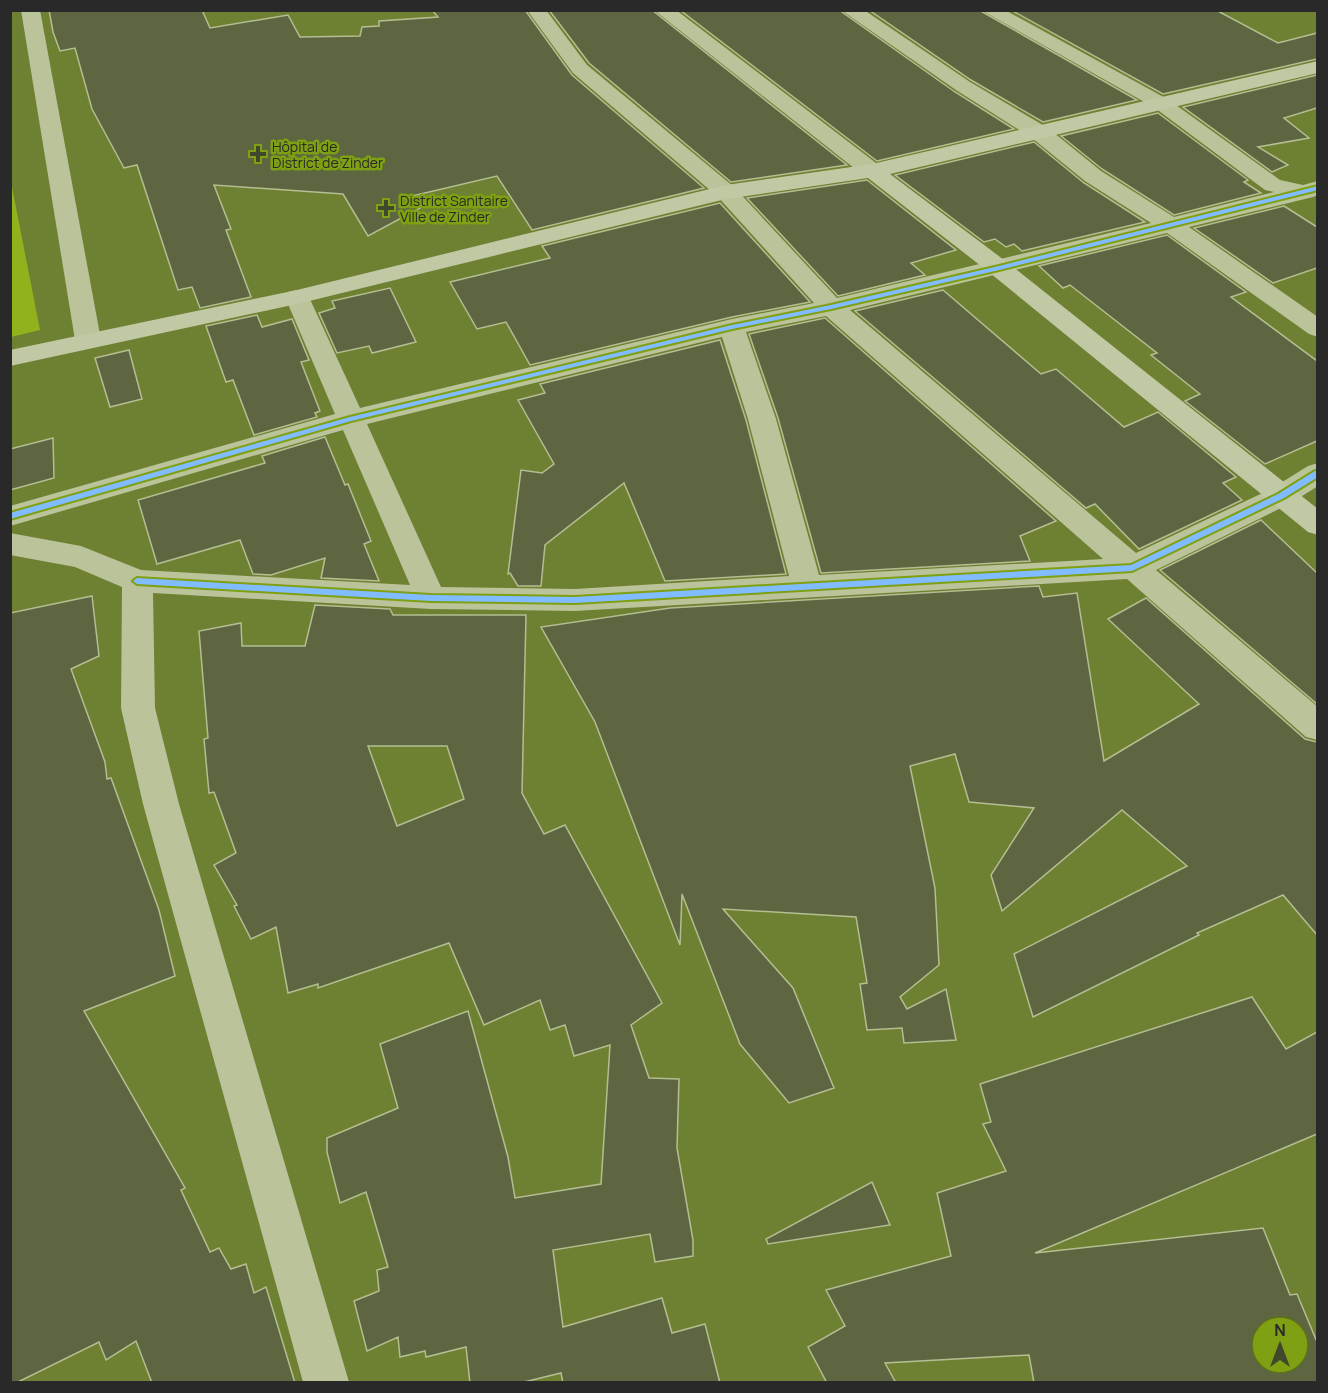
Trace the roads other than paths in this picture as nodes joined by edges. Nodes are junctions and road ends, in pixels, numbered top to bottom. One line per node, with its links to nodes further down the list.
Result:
1 (30, 10): 18 (street)
2 (536, 10): 10 (street)
3 (663, 10): 9 (street)
4 (849, 10): 8 (street)
5 (990, 10): 7 (street)
6 (1317, 67): 7 (street)
7 (1162, 104): 8 (street); 11 (street)
8 (1040, 133): 9 (street); 12 (street)
9 (872, 171): 10 (street); 13 (street)
10 (726, 192): 14 (street); 15 (street)
11 (1314, 193): 12 (street)
12 (1172, 226): 13 (street); 17 (street)
13 (999, 268): 15 (street); 22 (street)
14 (297, 297): 18 (street); 20 (street)
15 (831, 307): 16 (street); 26 (street)
16 (732, 327): 20 (street); 28 (street)
17 (1317, 328)
18 (88, 340): 19 (street)
19 (10, 358)
20 (350, 419): 23 (street); 29 (street)
21 (1317, 473): 22 (street)
22 (1281, 496): 24 (street); 26 (street)
23 (10, 516)
24 (1317, 525)
25 (10, 544): 27 (street)
26 (1132, 568): 28 (street); 30 (street)
27 (137, 580): 29 (street); 31 (street)
28 (807, 586): 29 (street)
29 (430, 598)
30 (1317, 727)
31 (326, 1383)

